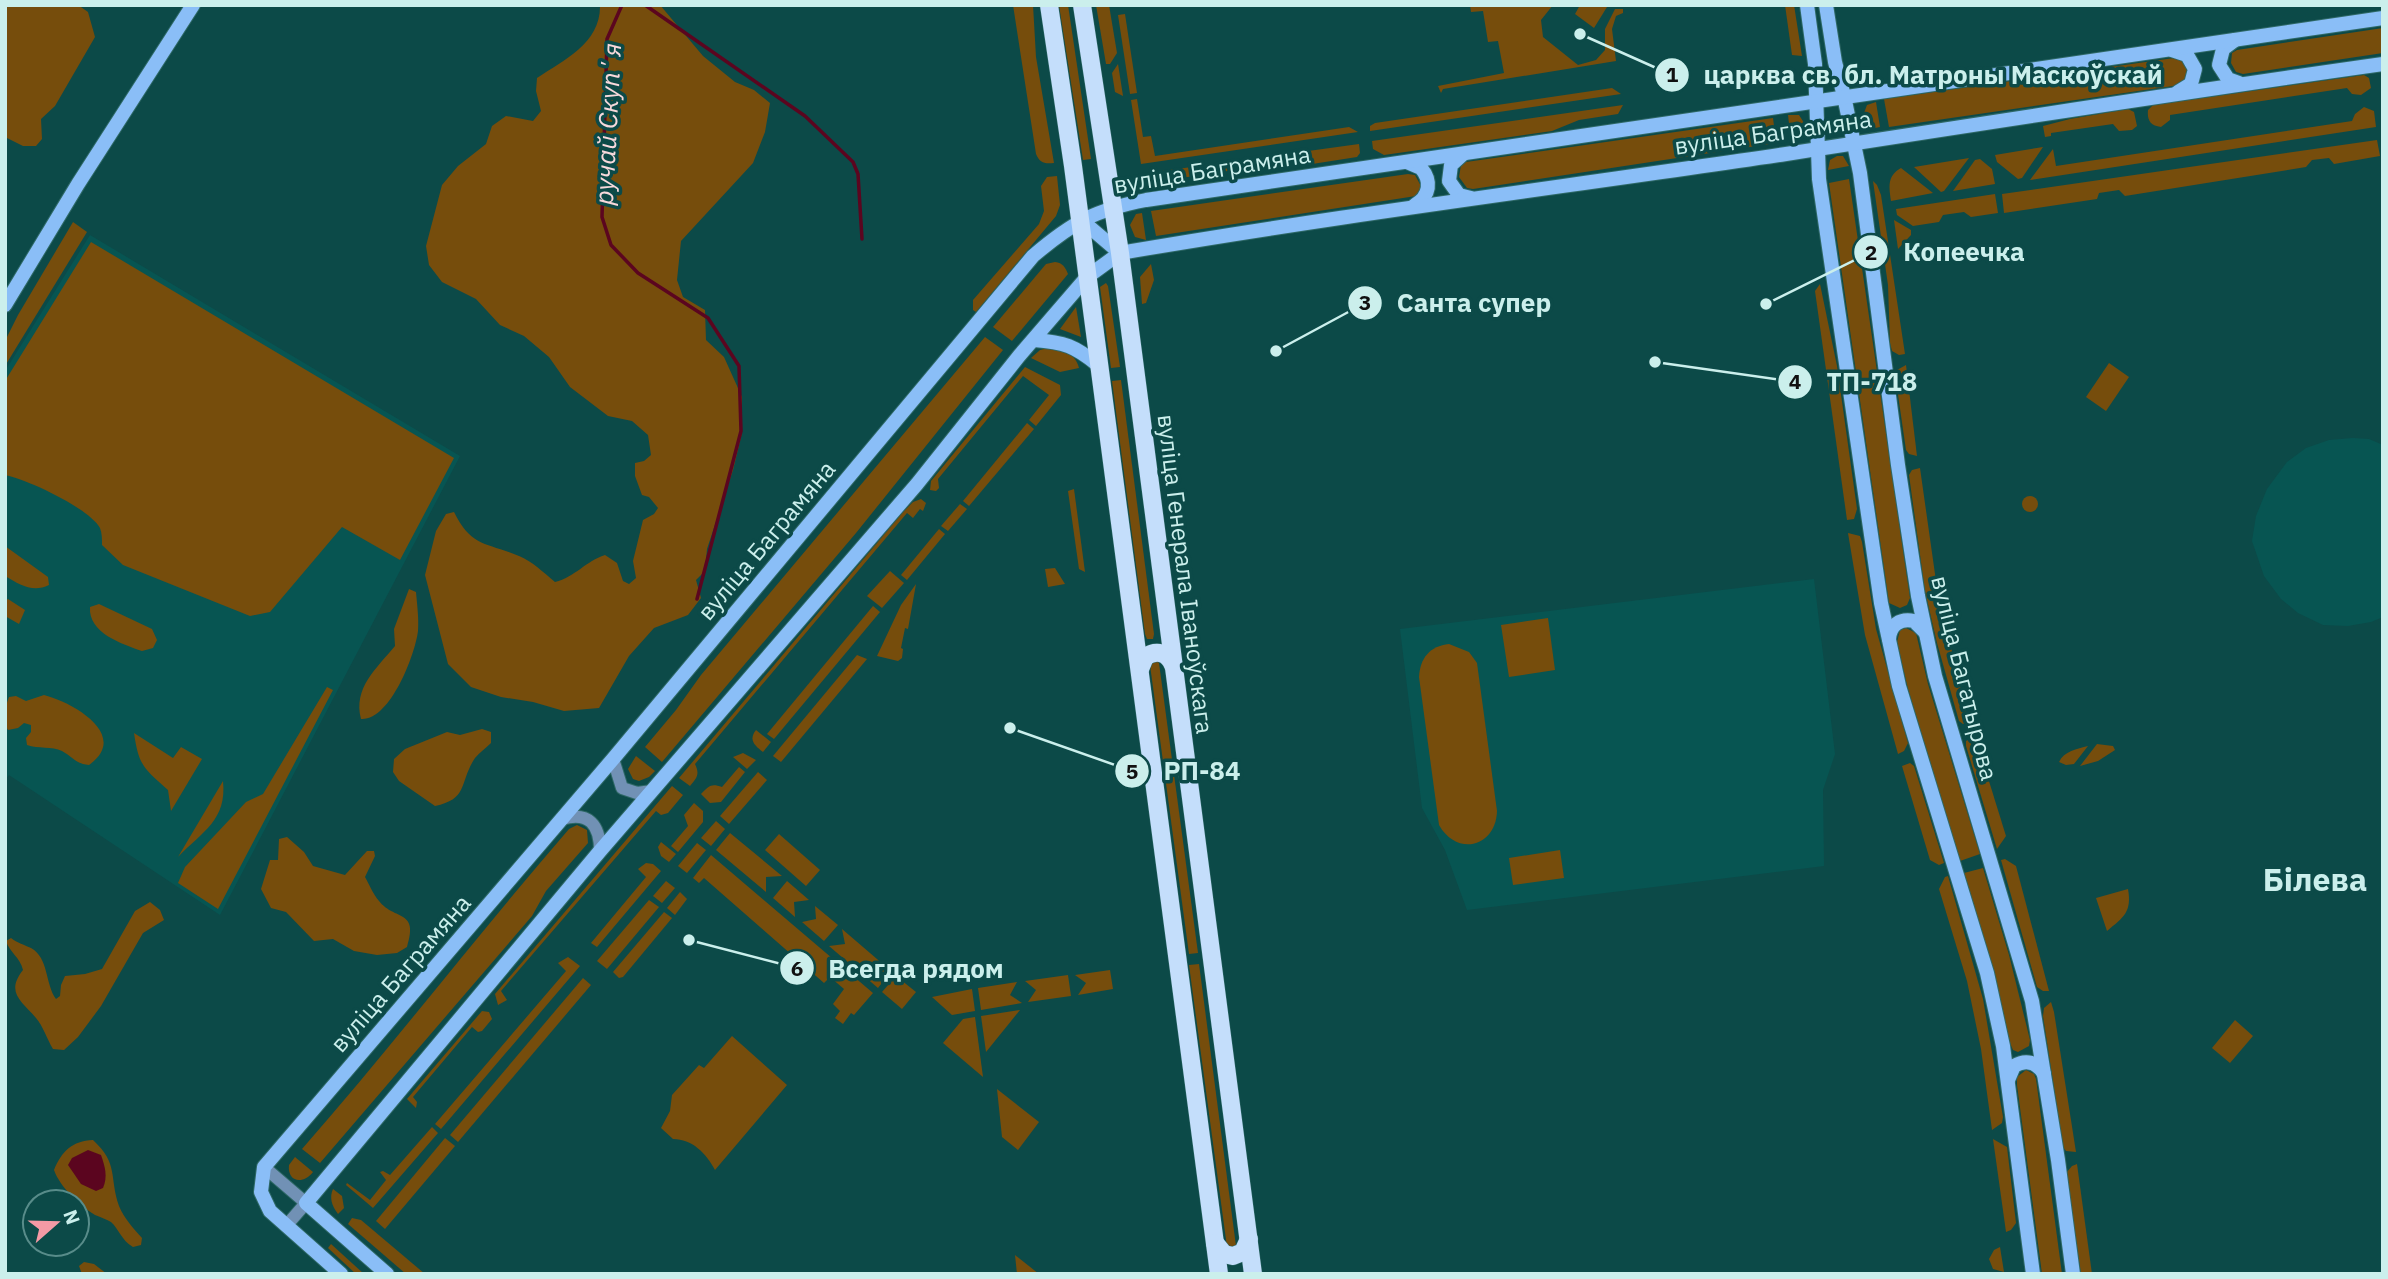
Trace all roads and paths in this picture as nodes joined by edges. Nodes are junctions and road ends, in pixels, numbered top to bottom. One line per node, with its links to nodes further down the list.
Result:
1 (193, 5): 24 (street)
2 (1049, 5): 21 (main road)
3 (1082, 5): 20 (main road, вуліца Генерала Іваноўскага)
4 (1807, 5): 13 (street)
5 (1826, 5): 12 (street, вуліца Багатырова)
6 (2383, 18): 7 (street, вуліца Баграмяна)
7 (2236, 40): 8 (street, вуліца Баграмяна); 10 (street)
8 (2172, 50): 11 (street); 12 (street, вуліца Баграмяна)
9 (2383, 64): 10 (street, вуліца Баграмяна)
10 (2244, 83): 11 (street, вуліца Баграмяна)
11 (2177, 93): 14 (street, вуліца Баграмяна)
12 (1844, 96): 13 (street, вуліца Баграмяна); 14 (street, вуліца Багатырова)
13 (1817, 100): 15 (street); 16 (street, вуліца Баграмяна)
14 (1854, 143): 15 (street, вуліца Баграмяна); 27 (street, вуліца Багатырова)
15 (1818, 149): 18 (street, вуліца Баграмяна); 28 (street)
16 (1468, 153): 17 (street, вуліца Баграмяна); 18 (street)
17 (1406, 162): 19 (street); 20 (street, вуліца Баграмяна)
18 (1476, 197): 19 (street, вуліца Баграмяна)
19 (1414, 206): 22 (street, вуліца Баграмяна)
20 (1113, 207): 21 (street, вуліца Баграмяна); 22 (main road, вуліца Генерала Іваноўскага)
21 (1080, 219): 22 (street); 23 (main road); 35 (street, вуліца Баграмяна)
22 (1120, 253): 23 (street, вуліца Баграмяна); 29 (main road, вуліца Генерала Іваноўскага)
23 (1087, 277): 25 (street, вуліца Баграмяна); 26 (main road)
24 (5, 305)
25 (1034, 340): 26 (street); 36 (street, вуліца Баграмяна)
26 (1098, 365): 31 (main road)
27 (1918, 596): 28 (street); 30 (street, вуліца Багатырова)
28 (1881, 603): 32 (street)
29 (1169, 630): 31 (main road); 33 (main road, вуліца Генерала Іваноўскага)
30 (1926, 633): 32 (street); 39 (street, вуліца Багатырова)
31 (1136, 634): 34 (main road)
32 (1889, 641): 40 (street)
33 (1173, 665): 34 (main road); 46 (main road, вуліца Генерала Іваноўскага)
34 (1140, 669): 47 (main road)
35 (613, 759): 36 (street); 37 (street, вуліца Баграмяна)
36 (652, 790): 38 (street, вуліца Баграмяна)
37 (562, 819): 38 (street); 43 (street, вуліца Баграмяна)
38 (600, 851): 44 (street, вуліца Баграмяна)
39 (2039, 1039): 40 (street); 41 (street, вуліца Багатырова)
40 (2003, 1046): 42 (street)
41 (2044, 1076): 42 (street); 53 (street, вуліца Багатырова)
42 (2008, 1080): 52 (street)
43 (264, 1167): 44 (street); 45 (street)
44 (306, 1203): 45 (street); 49 (street)
45 (286, 1226): 48 (street)
46 (1249, 1239): 47 (main road); 51 (main road, вуліца Генерала Іваноўскага)
47 (1215, 1243): 50 (main road)
48 (341, 1274)
49 (387, 1274)
50 (1220, 1274): 51 (main road)
51 (1253, 1274)
52 (2032, 1274)
53 (2073, 1274)

